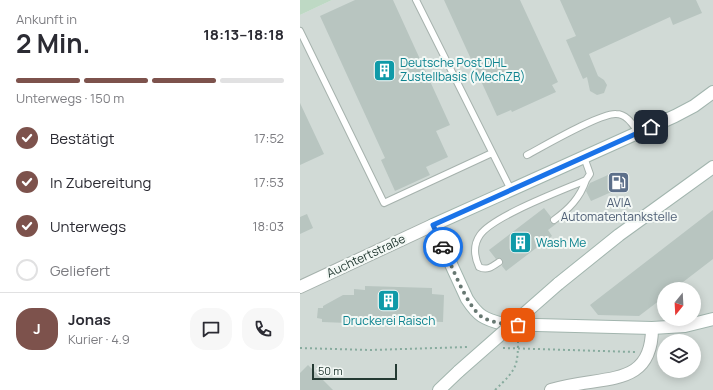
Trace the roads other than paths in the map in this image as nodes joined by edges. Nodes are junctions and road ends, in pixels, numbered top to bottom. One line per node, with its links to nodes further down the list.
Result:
1 (416, 0): 5 (lane)
2 (300, 31): 5 (lane)
3 (713, 92): 4 (street, Auchtertstraße)
4 (639, 132): 6 (lane); 7 (street, Auchtertstraße)
5 (492, 153): 10 (lane)
6 (526, 155)
7 (584, 157): 9 (lane); 10 (street, Auchtertstraße)
8 (713, 167): 17 (street, bridge)
9 (586, 180): 11 (lane); 13 (lane)
10 (511, 190): 12 (street, Auchtertstraße)
11 (554, 220)
12 (433, 225): 14 (street, Auchtertstraße); 16 (street)
13 (499, 262)
14 (300, 287)
15 (713, 319): 16 (street)
16 (652, 328): 18 (street)
17 (439, 390)
18 (551, 390)

